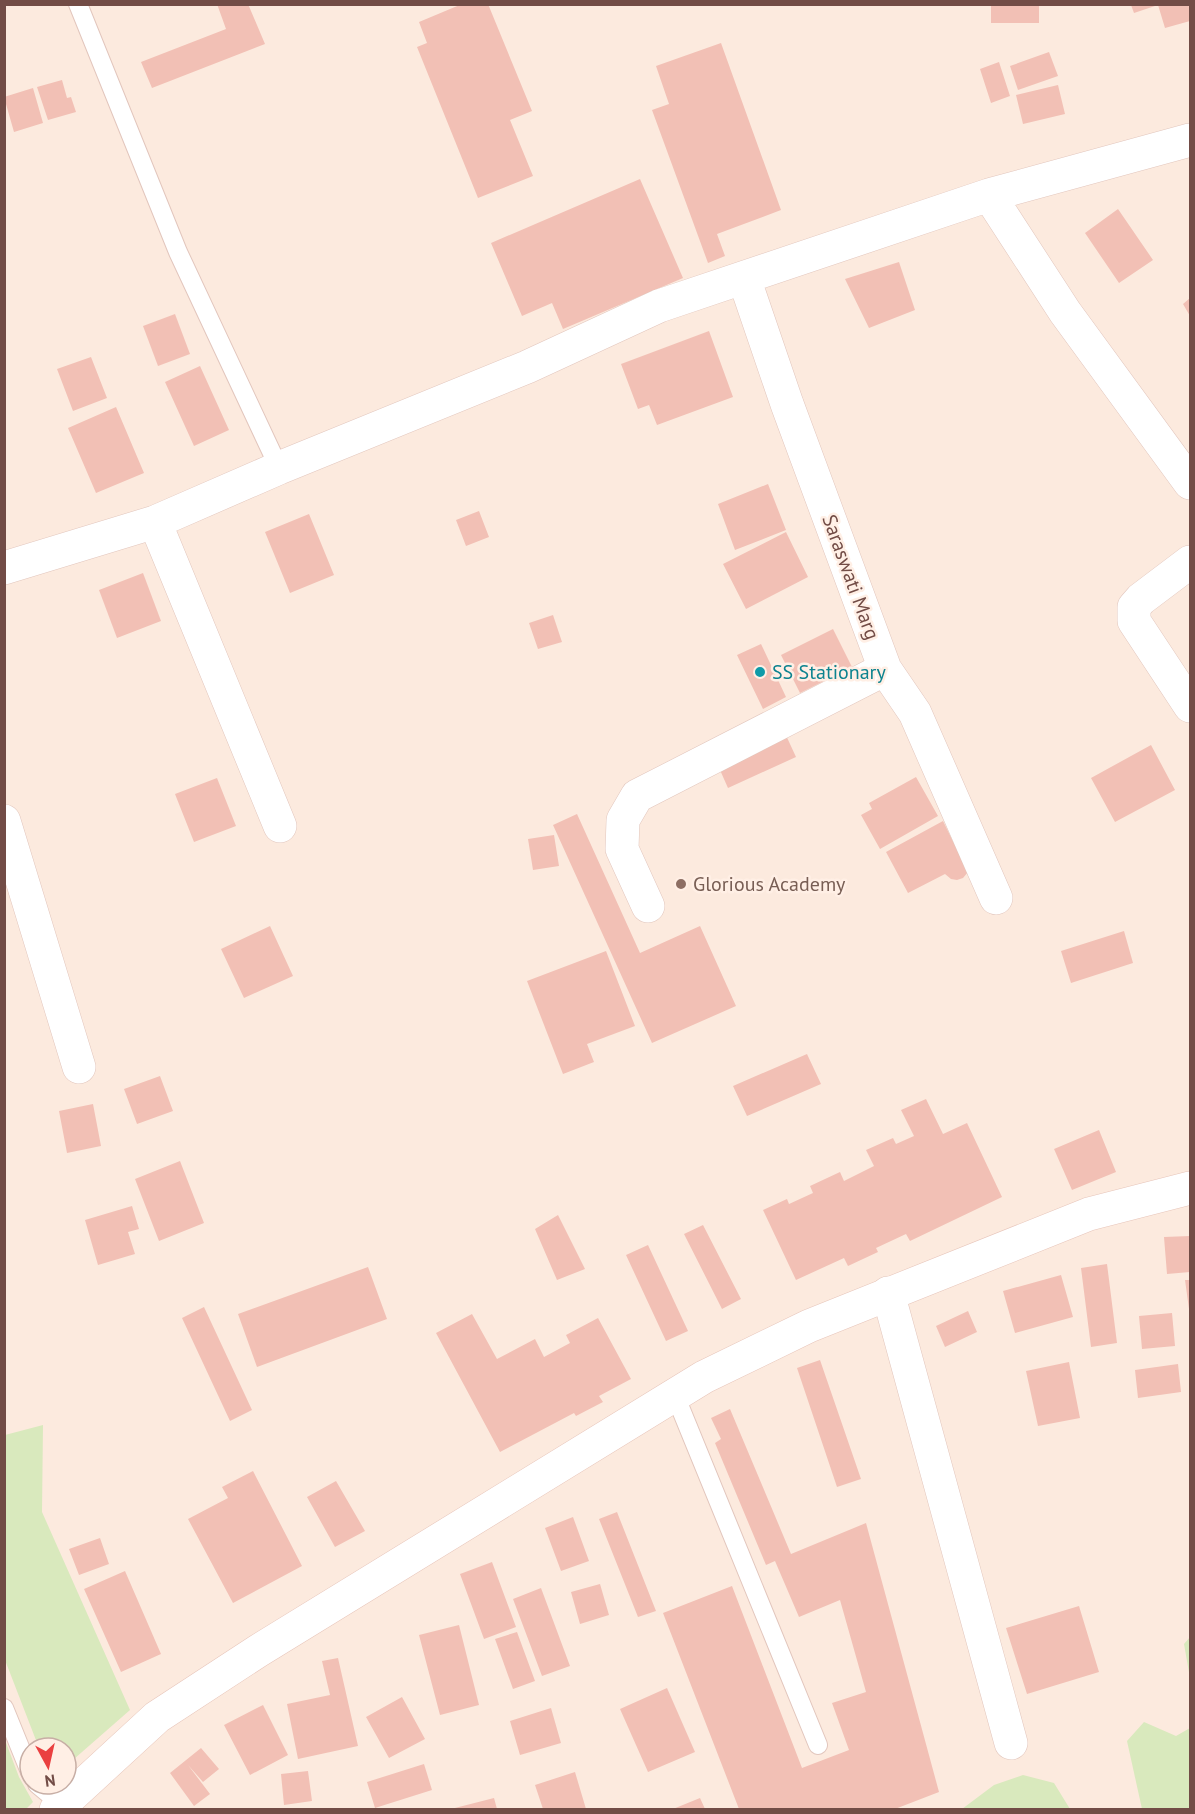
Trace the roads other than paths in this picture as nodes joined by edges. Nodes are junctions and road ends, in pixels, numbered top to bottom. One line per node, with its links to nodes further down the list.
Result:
1 (78, 4): 5 (lane)
2 (1191, 140): 3 (street)
3 (989, 195): 4 (street); 6 (street)
4 (744, 278): 5 (street); 10 (street, Saraswati Marg)
5 (279, 468): 7 (street)
6 (1191, 483)
7 (155, 522): 9 (street); 13 (street)
8 (1191, 562): 11 (street)
9 (4, 568)
10 (885, 669): 14 (street, Saraswati Marg); 15 (street)
11 (1191, 706)
12 (4, 821): 16 (street)
13 (280, 826)
14 (996, 898)
15 (648, 906)
16 (79, 1067)
17 (1191, 1188): 18 (street)
18 (888, 1293): 19 (street); 22 (street)
19 (675, 1395): 23 (lane); 24 (street)
20 (4, 1708): 21 (lane)
21 (18, 1742)
22 (1011, 1743)
23 (818, 1745)
24 (52, 1799)

